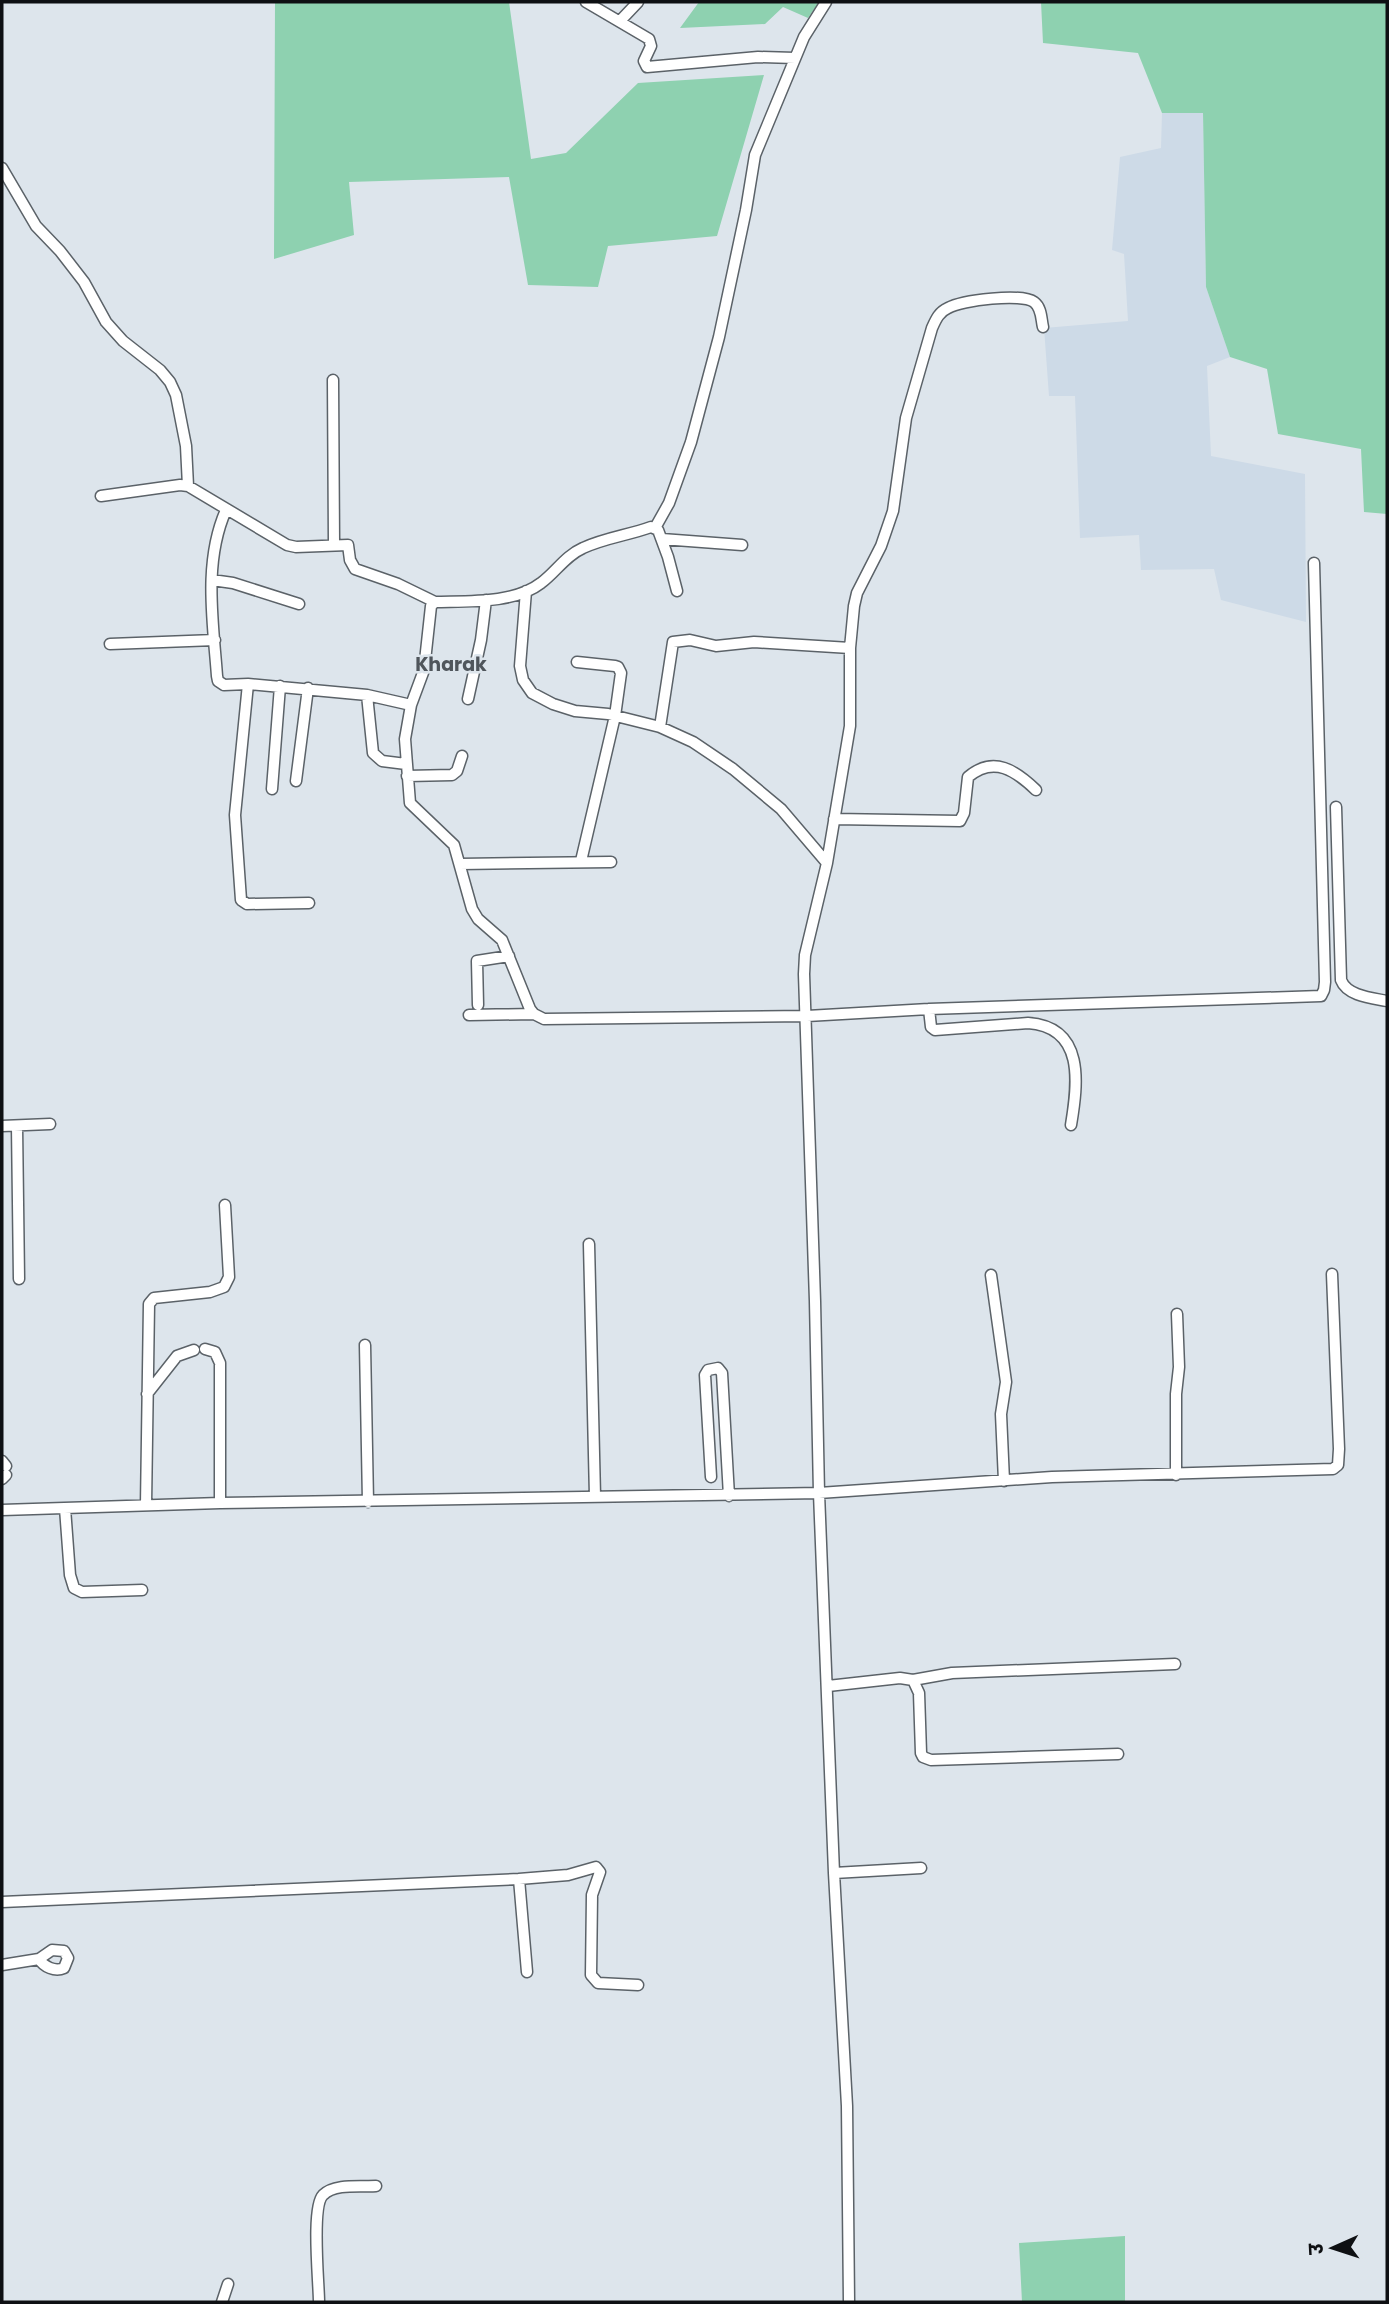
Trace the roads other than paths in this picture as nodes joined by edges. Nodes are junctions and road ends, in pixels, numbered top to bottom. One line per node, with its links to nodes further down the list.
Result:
1 (589, 2): 4 (street)
2 (638, 2): 4 (street)
3 (826, 2): 5 (street)
4 (620, 21): 5 (street)
5 (795, 58): 12 (street)
6 (2, 168): 9 (street)
7 (1043, 327): 25 (street)
8 (333, 380): 14 (street)
9 (188, 486): 10 (street); 11 (street)
10 (101, 496)
11 (226, 510): 14 (street); 17 (street)
12 (655, 528): 13 (street); 18 (street)
13 (662, 538): 15 (street); 19 (street)
14 (334, 544): 21 (street)
15 (742, 545)
16 (1314, 563): 51 (street)
17 (212, 580): 22 (street); 23 (street)
18 (526, 591): 20 (street); 33 (street)
19 (677, 591)
20 (486, 600): 21 (street); 31 (street)
21 (435, 602): 32 (street)
22 (299, 604)
23 (215, 639): 24 (street); 27 (street)
24 (110, 644)
25 (850, 648): 34 (street); 42 (street)
26 (577, 662): 33 (street)
27 (247, 684): 28 (street); 47 (street)
28 (280, 686): 29 (street); 39 (street)
29 (307, 688): 30 (street); 38 (street)
30 (367, 695): 32 (street); 36 (street)
31 (468, 699)
32 (411, 705): 36 (street)
33 (615, 716): 34 (street); 43 (street)
34 (660, 727): 45 (street)
35 (461, 756): 37 (street)
36 (406, 764): 37 (street)
37 (407, 776): 46 (street)
38 (296, 781)
39 (272, 789)
40 (1037, 790): 42 (street)
41 (1336, 807): 49 (street)
42 (834, 819): 45 (street)
43 (581, 861): 44 (street); 46 (street)
44 (611, 862)
45 (827, 863): 54 (street)
46 (460, 864): 48 (street)
47 (309, 903)
48 (509, 956): 50 (street); 52 (street)
49 (1387, 1002)
50 (478, 1005)
51 (929, 1009): 54 (street); 56 (street)
52 (534, 1014): 53 (street); 54 (street)
53 (469, 1015)
54 (807, 1016): 72 (street)
55 (50, 1124): 58 (street)
56 (1071, 1125)
57 (2, 1126): 58 (street)
58 (17, 1126): 63 (street)
59 (225, 1205): 68 (street)
60 (589, 1244): 73 (street)
61 (1332, 1274): 69 (street)
62 (991, 1275): 71 (street)
63 (19, 1279)
64 (1177, 1314): 69 (street)
65 (365, 1345): 75 (street)
66 (205, 1349): 76 (street)
67 (194, 1350): 68 (street)
68 (147, 1394): 77 (street)
69 (1176, 1475): 71 (street)
70 (712, 1478): 74 (street)
71 (1004, 1480): 72 (street)
72 (819, 1493): 74 (street); 83 (street)
73 (595, 1496): 74 (street); 75 (street)
74 (729, 1496)
75 (368, 1502): 76 (street)
76 (220, 1503): 77 (street)
77 (146, 1505): 78 (street)
78 (65, 1508): 79 (street); 80 (street)
79 (2, 1510)
80 (142, 1590)
81 (1175, 1664): 82 (street)
82 (913, 1680): 83 (street); 84 (street)
83 (828, 1686): 86 (street)
84 (1118, 1754)
85 (921, 1868): 86 (street)
86 (834, 1873): 97 (street)
87 (519, 1879): 88 (street); 91 (street); 92 (street)
88 (2, 1902)
89 (39, 1959): 90 (street)
90 (2, 1965)
91 (527, 1972)
92 (638, 1985)
93 (376, 2186): 96 (street)
94 (228, 2284): 95 (street)
95 (222, 2302)
96 (319, 2302)
97 (849, 2302)

